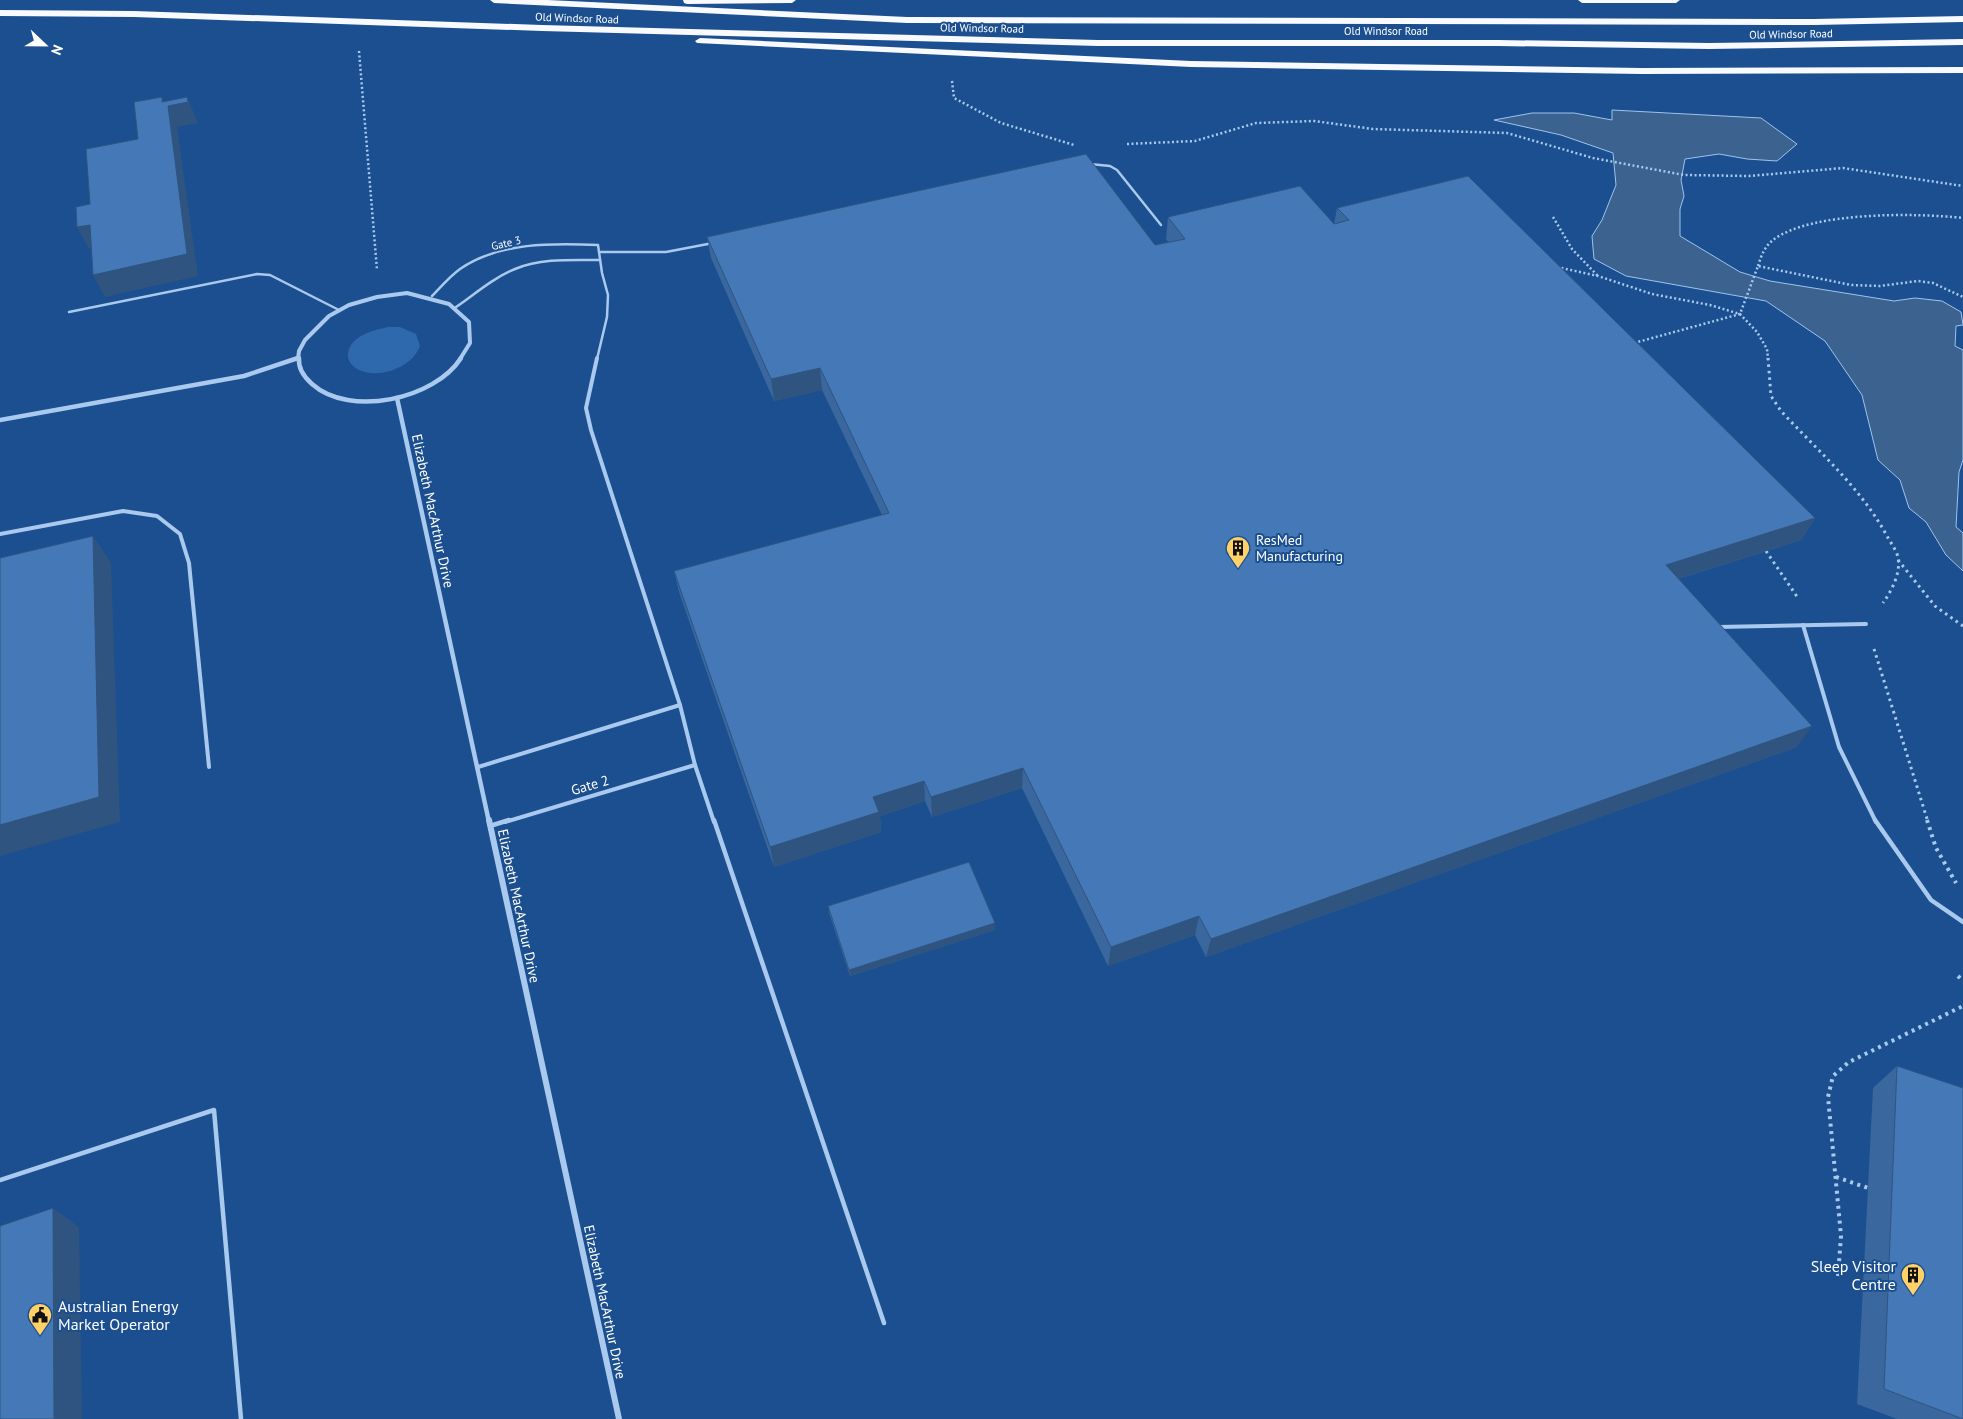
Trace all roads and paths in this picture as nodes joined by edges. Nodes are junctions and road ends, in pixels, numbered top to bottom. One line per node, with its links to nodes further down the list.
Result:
1 (494, 0): 6 (highway, Old Windsor Road)
2 (792, 0): 6 (highway)
3 (1582, 0): 4 (highway)
4 (1644, 0): 5 (highway)
5 (1676, 0)
6 (526, 1): 8 (highway, Old Windsor Road)
7 (0, 13): 9 (highway, Old Windsor Road)
8 (1963, 19)
9 (542, 28): 10 (highway, Old Windsor Road); 12 (highway)
10 (1963, 42)
11 (359, 51): 27 (path)
12 (1963, 70)
13 (952, 79): 15 (path)
14 (1127, 144): 17 (path)
15 (1078, 146)
16 (1086, 164): 20 (lane)
17 (1963, 186)
18 (1553, 217): 26 (path)
19 (1963, 218): 25 (path)
20 (1161, 225)
21 (714, 243): 22 (lane)
22 (599, 252): 23 (lane); 28 (lane, Gate 3)
23 (600, 260): 30 (lane, Gate 3); 46 (lane)
24 (1553, 266): 26 (path)
25 (1758, 266): 29 (path); 33 (path)
26 (1598, 276): 33 (path)
27 (380, 296): 28 (street); 31 (street)
28 (432, 296): 30 (street)
29 (1963, 297)
30 (456, 307): 36 (street)
31 (339, 310): 32 (lane); 35 (street)
32 (69, 312)
33 (1740, 314): 34 (path); 40 (path)
34 (1630, 344)
35 (298, 358): 36 (street); 37 (street)
36 (397, 398): 49 (street, Elizabeth MacArthur Drive)
37 (0, 420)
38 (0, 534): 48 (lane)
39 (1766, 551): 43 (path)
40 (1898, 560): 41 (path); 44 (path)
41 (1866, 624): 43 (lane); 51 (path)
42 (1802, 625): 43 (lane); 45 (lane); 52 (lane)
43 (1813, 625)
44 (1963, 626)
45 (1711, 627)
46 (680, 705): 47 (lane); 49 (lane)
47 (695, 765): 50 (lane, Gate 2); 60 (lane)
48 (209, 767)
49 (478, 767): 50 (street, Elizabeth MacArthur Drive)
50 (490, 826): 62 (street, Elizabeth MacArthur Drive)
51 (1959, 888)
52 (1963, 922)
53 (1958, 976): 54 (path)
54 (1963, 981)
55 (1963, 1006): 56 (path)
56 (1836, 1178): 58 (path); 59 (path)
57 (0, 1180): 61 (lane)
58 (1868, 1188)
59 (1838, 1276)
60 (884, 1323)
61 (241, 1419)
62 (619, 1419)

